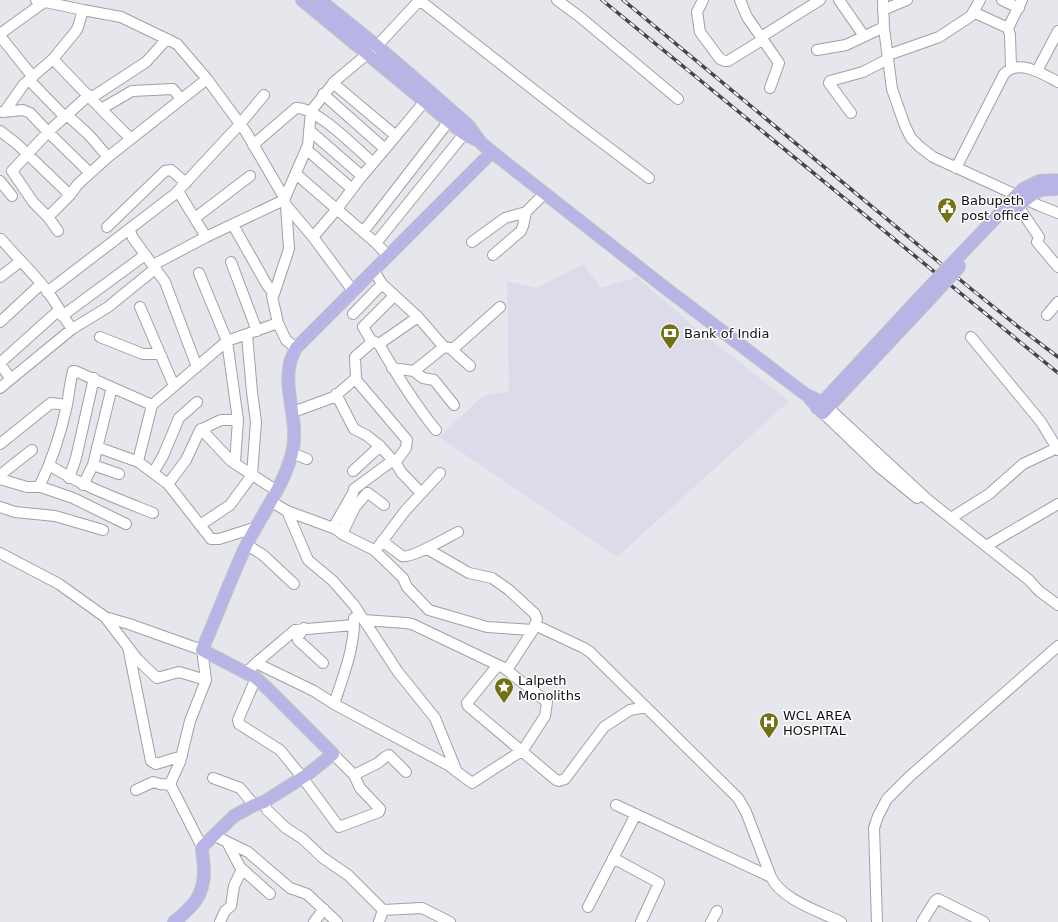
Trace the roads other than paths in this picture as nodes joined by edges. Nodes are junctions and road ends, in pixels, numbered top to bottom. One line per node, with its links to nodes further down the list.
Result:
1 (302, 0): 23 (main road)
2 (320, 0): 23 (main road)
3 (557, 0): 39 (street)
4 (703, 0): 21 (street)
5 (740, 0): 21 (street)
6 (820, 0): 21 (street)
7 (838, 0): 20 (street)
8 (907, 0): 13 (street)
9 (980, 0): 15 (street)
10 (1002, 0): 12 (street)
11 (43, 1): 14 (street); 19 (street)
12 (1021, 4): 17 (street)
13 (883, 5): 16 (street)
14 (83, 10): 22 (street); 26 (street)
15 (973, 12): 17 (street); 25 (street)
16 (884, 27): 20 (street); 25 (street)
17 (1008, 28): 27 (street)
18 (1058, 30): 28 (street)
19 (0, 35): 29 (street)
20 (864, 36): 24 (street)
21 (761, 38): 33 (street)
22 (167, 39): 30 (street); 36 (street)
23 (372, 50): 32 (street); 38 (main road); 53 (main road); 66 (street)
24 (817, 50)
25 (888, 57): 43 (street); 61 (street)
26 (53, 59): 29 (street); 36 (street)
27 (1011, 68): 28 (street); 61 (street)
28 (1037, 71): 31 (street)
29 (31, 79): 42 (street); 44 (street)
30 (207, 79): 37 (street); 46 (street)
31 (1058, 82)
32 (333, 83): 34 (street); 51 (street)
33 (770, 88)
34 (323, 94): 41 (street); 56 (street)
35 (264, 95): 46 (street)
36 (90, 97): 40 (street); 44 (street)
37 (181, 99): 40 (street); 52 (street)
38 (426, 100): 45 (main road); 51 (street)
39 (678, 100)
40 (101, 109): 52 (street)
41 (311, 111): 47 (street); 54 (street); 60 (street)
42 (3, 112): 49 (street)
43 (851, 113)
44 (66, 116): 49 (street); 59 (street)
45 (449, 121): 50 (main road); 87 (street)
46 (240, 124): 54 (street); 69 (street)
47 (309, 130): 55 (street); 65 (street)
48 (0, 131): 58 (street)
49 (48, 132): 58 (street); 62 (street)
50 (464, 134): 53 (main road); 92 (street)
51 (396, 136): 56 (street)
52 (130, 138): 59 (street)
53 (481, 143): 57 (main road)
54 (253, 145): 77 (street)
55 (306, 149): 63 (street); 70 (street)
56 (386, 149): 60 (street)
57 (492, 152): 74 (main road); 95 (main road)
58 (28, 154): 75 (street); 81 (street)
59 (108, 157): 62 (street)
60 (373, 163): 65 (street)
61 (956, 168): 72 (street)
62 (90, 173): 75 (street)
63 (296, 174): 77 (street); 78 (street)
64 (250, 176): 82 (street)
65 (362, 176): 70 (street)
66 (649, 178)
67 (1058, 180): 108 (main road, bridge)
68 (0, 181): 76 (street)
69 (186, 183): 73 (street); 84 (street)
70 (352, 189): 78 (street)
71 (1058, 189): 108 (main road, bridge)
72 (1008, 190): 80 (street); 99 (street)
73 (178, 191): 82 (street); 85 (street)
74 (544, 194): 79 (street); 144 (main road)
75 (70, 195): 81 (street)
76 (12, 196)
77 (285, 202): 83 (street); 89 (street); 106 (street)
78 (337, 209): 87 (street); 89 (street)
79 (526, 212): 91 (street); 94 (street)
80 (1058, 212)
81 (48, 217): 86 (street)
82 (195, 218): 88 (street)
83 (233, 225): 88 (street); 106 (street)
84 (107, 227)
85 (129, 228): 93 (street); 104 (street)
86 (58, 231)
87 (363, 232): 92 (street)
88 (206, 237): 98 (street)
89 (313, 237): 105 (street)
90 (1, 239): 96 (street)
91 (472, 242)
92 (376, 243): 95 (street)
93 (146, 255): 98 (street); 112 (street)
94 (493, 255)
95 (388, 256): 100 (main road)
96 (21, 261): 102 (street); 104 (street)
97 (231, 262): 119 (street)
98 (155, 266): 118 (street); 130 (street)
99 (1058, 267)
100 (374, 271): 103 (street); 105 (main road)
101 (199, 273): 123 (street)
102 (0, 277)
103 (382, 284): 107 (street); 113 (street)
104 (44, 288): 112 (street); 116 (street)
105 (353, 291): 125 (main road)
106 (274, 294): 117 (street)
107 (394, 296): 115 (street); 124 (street)
108 (923, 300): 144 (main road)
109 (1058, 302): 114 (street)
110 (140, 307): 127 (street)
111 (500, 307): 126 (street)
112 (61, 313): 118 (street); 128 (street)
113 (353, 314)
114 (1046, 315)
115 (418, 317): 124 (street); 126 (street)
116 (0, 322)
117 (278, 323): 119 (street); 125 (street)
118 (72, 329): 135 (street)
119 (257, 331): 120 (street)
120 (247, 335): 123 (street); 165 (street)
121 (100, 337): 127 (street)
122 (972, 337): 152 (street)
123 (227, 341): 130 (street); 146 (street)
124 (376, 343): 131 (street); 134 (street)
125 (296, 348): 145 (main road)
126 (449, 348): 129 (street); 132 (street)
127 (160, 354): 136 (street)
128 (0, 363): 135 (street)
129 (470, 366)
130 (197, 367): 136 (street)
131 (392, 368): 132 (street); 148 (street)
132 (414, 371): 142 (street)
133 (94, 378): 137 (street); 143 (street); 167 (street)
134 (356, 378): 139 (street); 160 (street)
135 (11, 379): 138 (street)
136 (174, 386): 141 (street)
137 (112, 387): 141 (street); 151 (street)
138 (0, 388)
139 (336, 394): 145 (street); 150 (street)
140 (197, 402): 162 (street)
141 (152, 405): 156 (street)
142 (454, 405)
143 (67, 406): 149 (street); 158 (street)
144 (822, 408): 179 (street); 194 (street)
145 (293, 412): 154 (main road)
146 (238, 420): 147 (street); 157 (street)
147 (201, 429): 157 (street); 170 (street)
148 (436, 430)
149 (0, 444)
150 (380, 446): 160 (street); 161 (street)
151 (97, 447): 156 (street); 159 (street)
152 (1058, 449): 179 (street)
153 (32, 450): 166 (street)
154 (292, 453): 155 (street); 173 (main road)
155 (307, 458)
156 (137, 461): 162 (street)
157 (234, 463): 165 (street)
158 (49, 465): 167 (street); 171 (street)
159 (93, 466): 163 (street); 169 (street)
160 (396, 466): 172 (street); 183 (street)
161 (353, 471)
162 (153, 473): 170 (street)
163 (119, 474)
164 (440, 474): 172 (street)
165 (252, 475): 173 (street); 181 (street)
166 (0, 476)
167 (70, 478): 169 (street)
168 (0, 479): 171 (street)
169 (83, 484): 178 (street)
170 (168, 484): 181 (street)
171 (39, 487): 180 (street)
172 (421, 493): 187 (street)
173 (274, 496): 177 (street); 182 (main road)
174 (1058, 504): 189 (street)
175 (384, 505): 186 (street)
176 (0, 507): 184 (street)
177 (287, 511): 183 (street); 195 (street)
178 (153, 513)
179 (952, 518): 189 (street)
180 (126, 524)
181 (200, 525): 182 (street)
182 (257, 527): 188 (main road)
183 (333, 528): 186 (street)
184 (103, 530)
185 (458, 532): 191 (street)
186 (342, 534): 190 (street)
187 (382, 541): 190 (street); 191 (street)
188 (247, 545): 193 (street); 204 (main road)
189 (986, 546): 194 (street)
190 (374, 550): 200 (street)
191 (424, 550): 200 (street)
192 (0, 553): 197 (street)
193 (294, 584)
194 (1039, 591): 196 (street)
195 (354, 605): 198 (street); 199 (street)
196 (1058, 605)
197 (105, 617): 203 (street); 204 (street)
198 (364, 620): 207 (street); 216 (street)
199 (354, 625): 201 (street); 210 (street)
200 (534, 627): 207 (street); 211 (street)
201 (304, 628): 205 (street); 206 (street)
202 (1058, 646): 245 (street)
203 (128, 647): 209 (street); 214 (street)
204 (202, 650): 208 (main road); 209 (street)
205 (323, 663)
206 (256, 664): 208 (street); 210 (street)
207 (502, 668): 212 (street); 212 (street)
208 (251, 676): 213 (main road); 218 (street)
209 (206, 680): 214 (street)
210 (334, 704): 216 (street)
211 (646, 707): 212 (street); 230 (street)
212 (521, 752): 216 (street)
213 (333, 754): 217 (street); 218 (main road)
214 (182, 756): 220 (street)
215 (406, 772): 217 (street)
216 (457, 772)
217 (354, 775): 218 (street)
218 (302, 777): 222 (main road)
219 (213, 778): 222 (street)
220 (171, 785): 221 (street); 227 (street)
221 (136, 790)
222 (259, 803): 225 (main road); 234 (street)
223 (616, 805): 224 (street)
224 (636, 814): 228 (street); 230 (street)
225 (213, 835): 226 (street); 227 (main road)
226 (227, 842): 229 (street); 233 (street)
227 (202, 847): 236 (main road)
228 (613, 858): 232 (street); 242 (street)
229 (242, 869): 231 (street); 237 (street)
230 (771, 877): 244 (street)
231 (270, 894)
232 (588, 908)
233 (324, 909): 238 (street); 239 (street)
234 (383, 910): 240 (street); 241 (street)
235 (717, 911): 243 (street)
236 (174, 922)
237 (220, 922)
238 (314, 922)
239 (337, 922)
240 (379, 922)
241 (450, 922)
242 (642, 922)
243 (711, 922)
244 (841, 922)
245 (877, 922)
246 (922, 922): 247 (street)
247 (984, 922)

